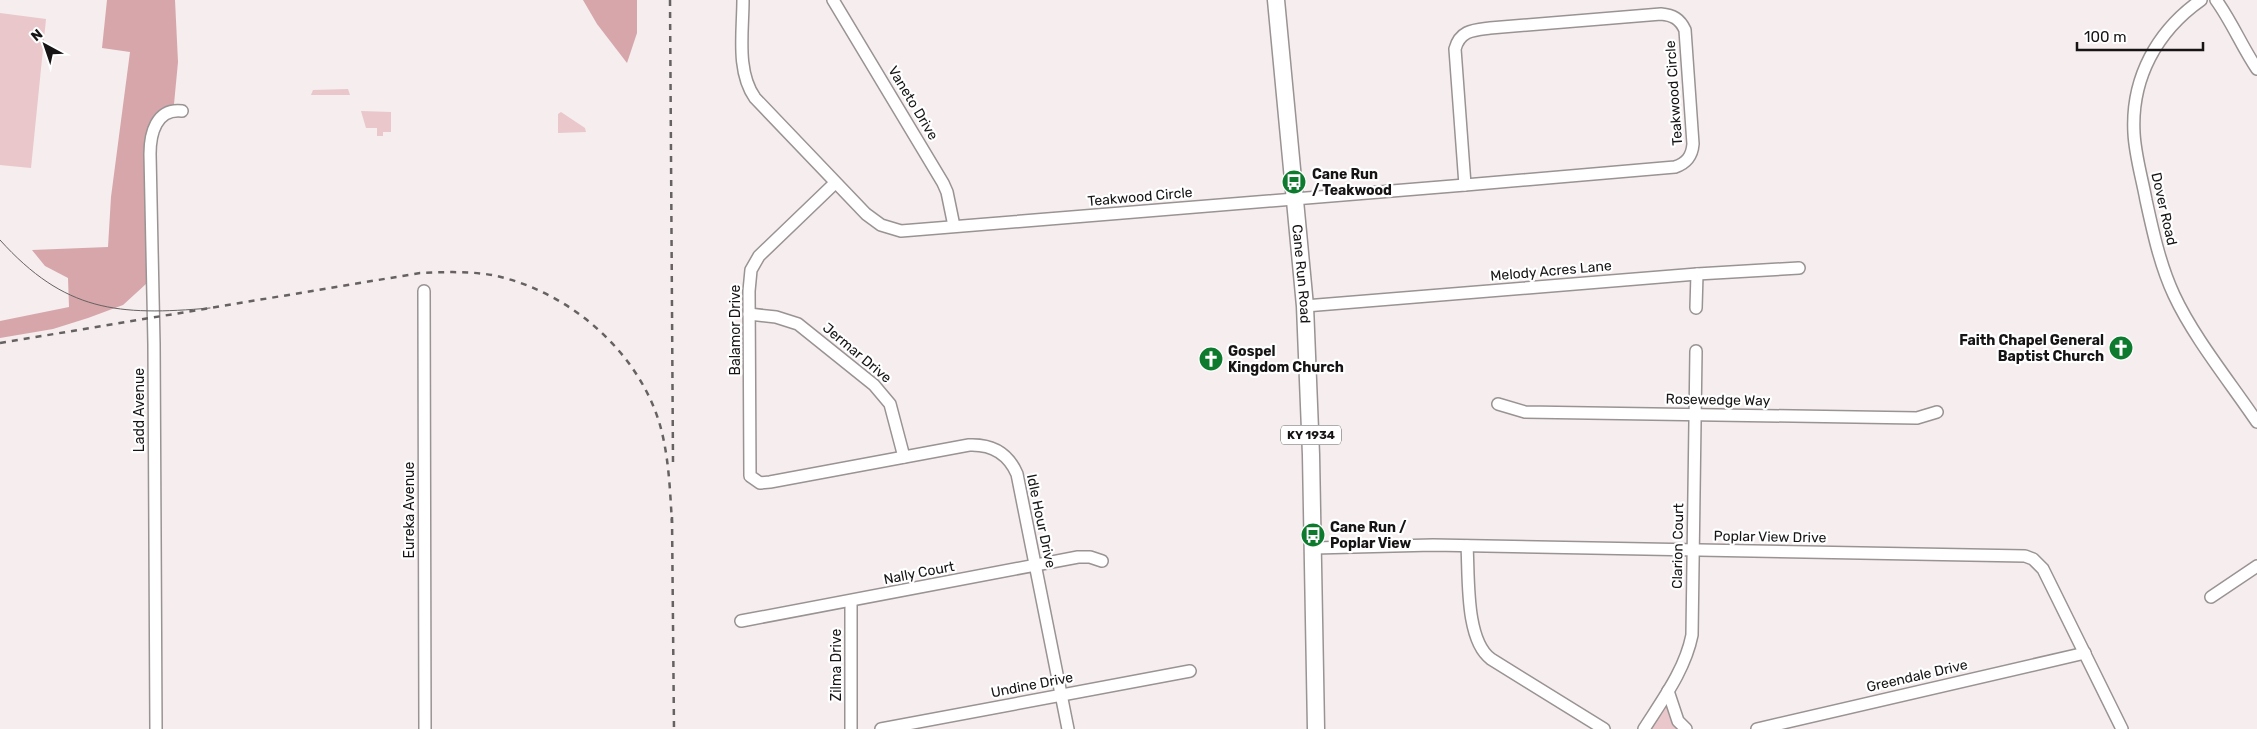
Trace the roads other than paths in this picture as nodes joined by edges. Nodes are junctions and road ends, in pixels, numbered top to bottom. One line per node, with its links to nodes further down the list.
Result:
1 (743, 0): 8 (street, Teakwood Circle)
2 (833, 0): 11 (street, Vaneto Drive)
3 (1276, 0): 10 (highway, Cane Run Road / KY 1934)
4 (2201, 0): 22 (street, Dover Road)
5 (2216, 0): 6 (street)
6 (2257, 69)
7 (182, 111): 38 (street, Ladd Avenue)
8 (835, 182): 11 (street, Teakwood Circle); 17 (street, Balamor Drive)
9 (1465, 185): 9 (street, Teakwood Circle); 10 (street, Teakwood Circle)
10 (1296, 199): 11 (street, Teakwood Circle); 15 (highway, Cane Run Road / KY 1934)
11 (954, 226)
12 (1799, 268): 13 (street, Melody Acres Lane)
13 (1697, 274): 15 (street, Melody Acres Lane); 16 (street)
14 (424, 291): 39 (street, Eureka Avenue)
15 (1305, 306): 26 (highway, Cane Run Road / KY 1934)
16 (1696, 308)
17 (749, 314): 23 (street, Jermar Drive); 24 (street, Balamor Drive)
18 (1696, 351): 21 (street, Clarion Court)
19 (1498, 404): 21 (street, Rosewedge Way)
20 (1937, 412): 21 (street, Rosewedge Way)
21 (1695, 414): 27 (street, Clarion Court)
22 (2257, 422)
23 (904, 457): 24 (street, Idle Hour Drive); 29 (street, Idle Hour Drive)
24 (755, 480)
25 (1466, 546): 26 (street, Poplar View Drive); 27 (street, Poplar View Drive); 44 (street)
26 (1314, 548): 43 (highway, Cane Run Road / KY 1934)
27 (1693, 550): 34 (street, Poplar View Drive); 36 (street, Clarion Court)
28 (1102, 561): 29 (street, Nally Court)
29 (1035, 565): 32 (street, Nally Court); 37 (street, Idle Hour Drive)
30 (2257, 566): 31 (street)
31 (2211, 597)
32 (851, 601): 33 (street, Nally Court); 40 (street, Zilma Drive)
33 (741, 621)
34 (2085, 653): 47 (street, Greendale Drive); 48 (street, Poplar View Drive)
35 (1190, 671): 37 (street, Undine Drive)
36 (1668, 691): 45 (street, Clarion Court); 46 (street)
37 (1062, 695): 41 (street, Undine Drive); 42 (street, Idle Hour Drive)
38 (156, 729)
39 (426, 729)
40 (852, 729)
41 (881, 729)
42 (1068, 729)
43 (1316, 729)
44 (1604, 729)
45 (1644, 729)
46 (1686, 729)
47 (1757, 729)
48 (2122, 729)

